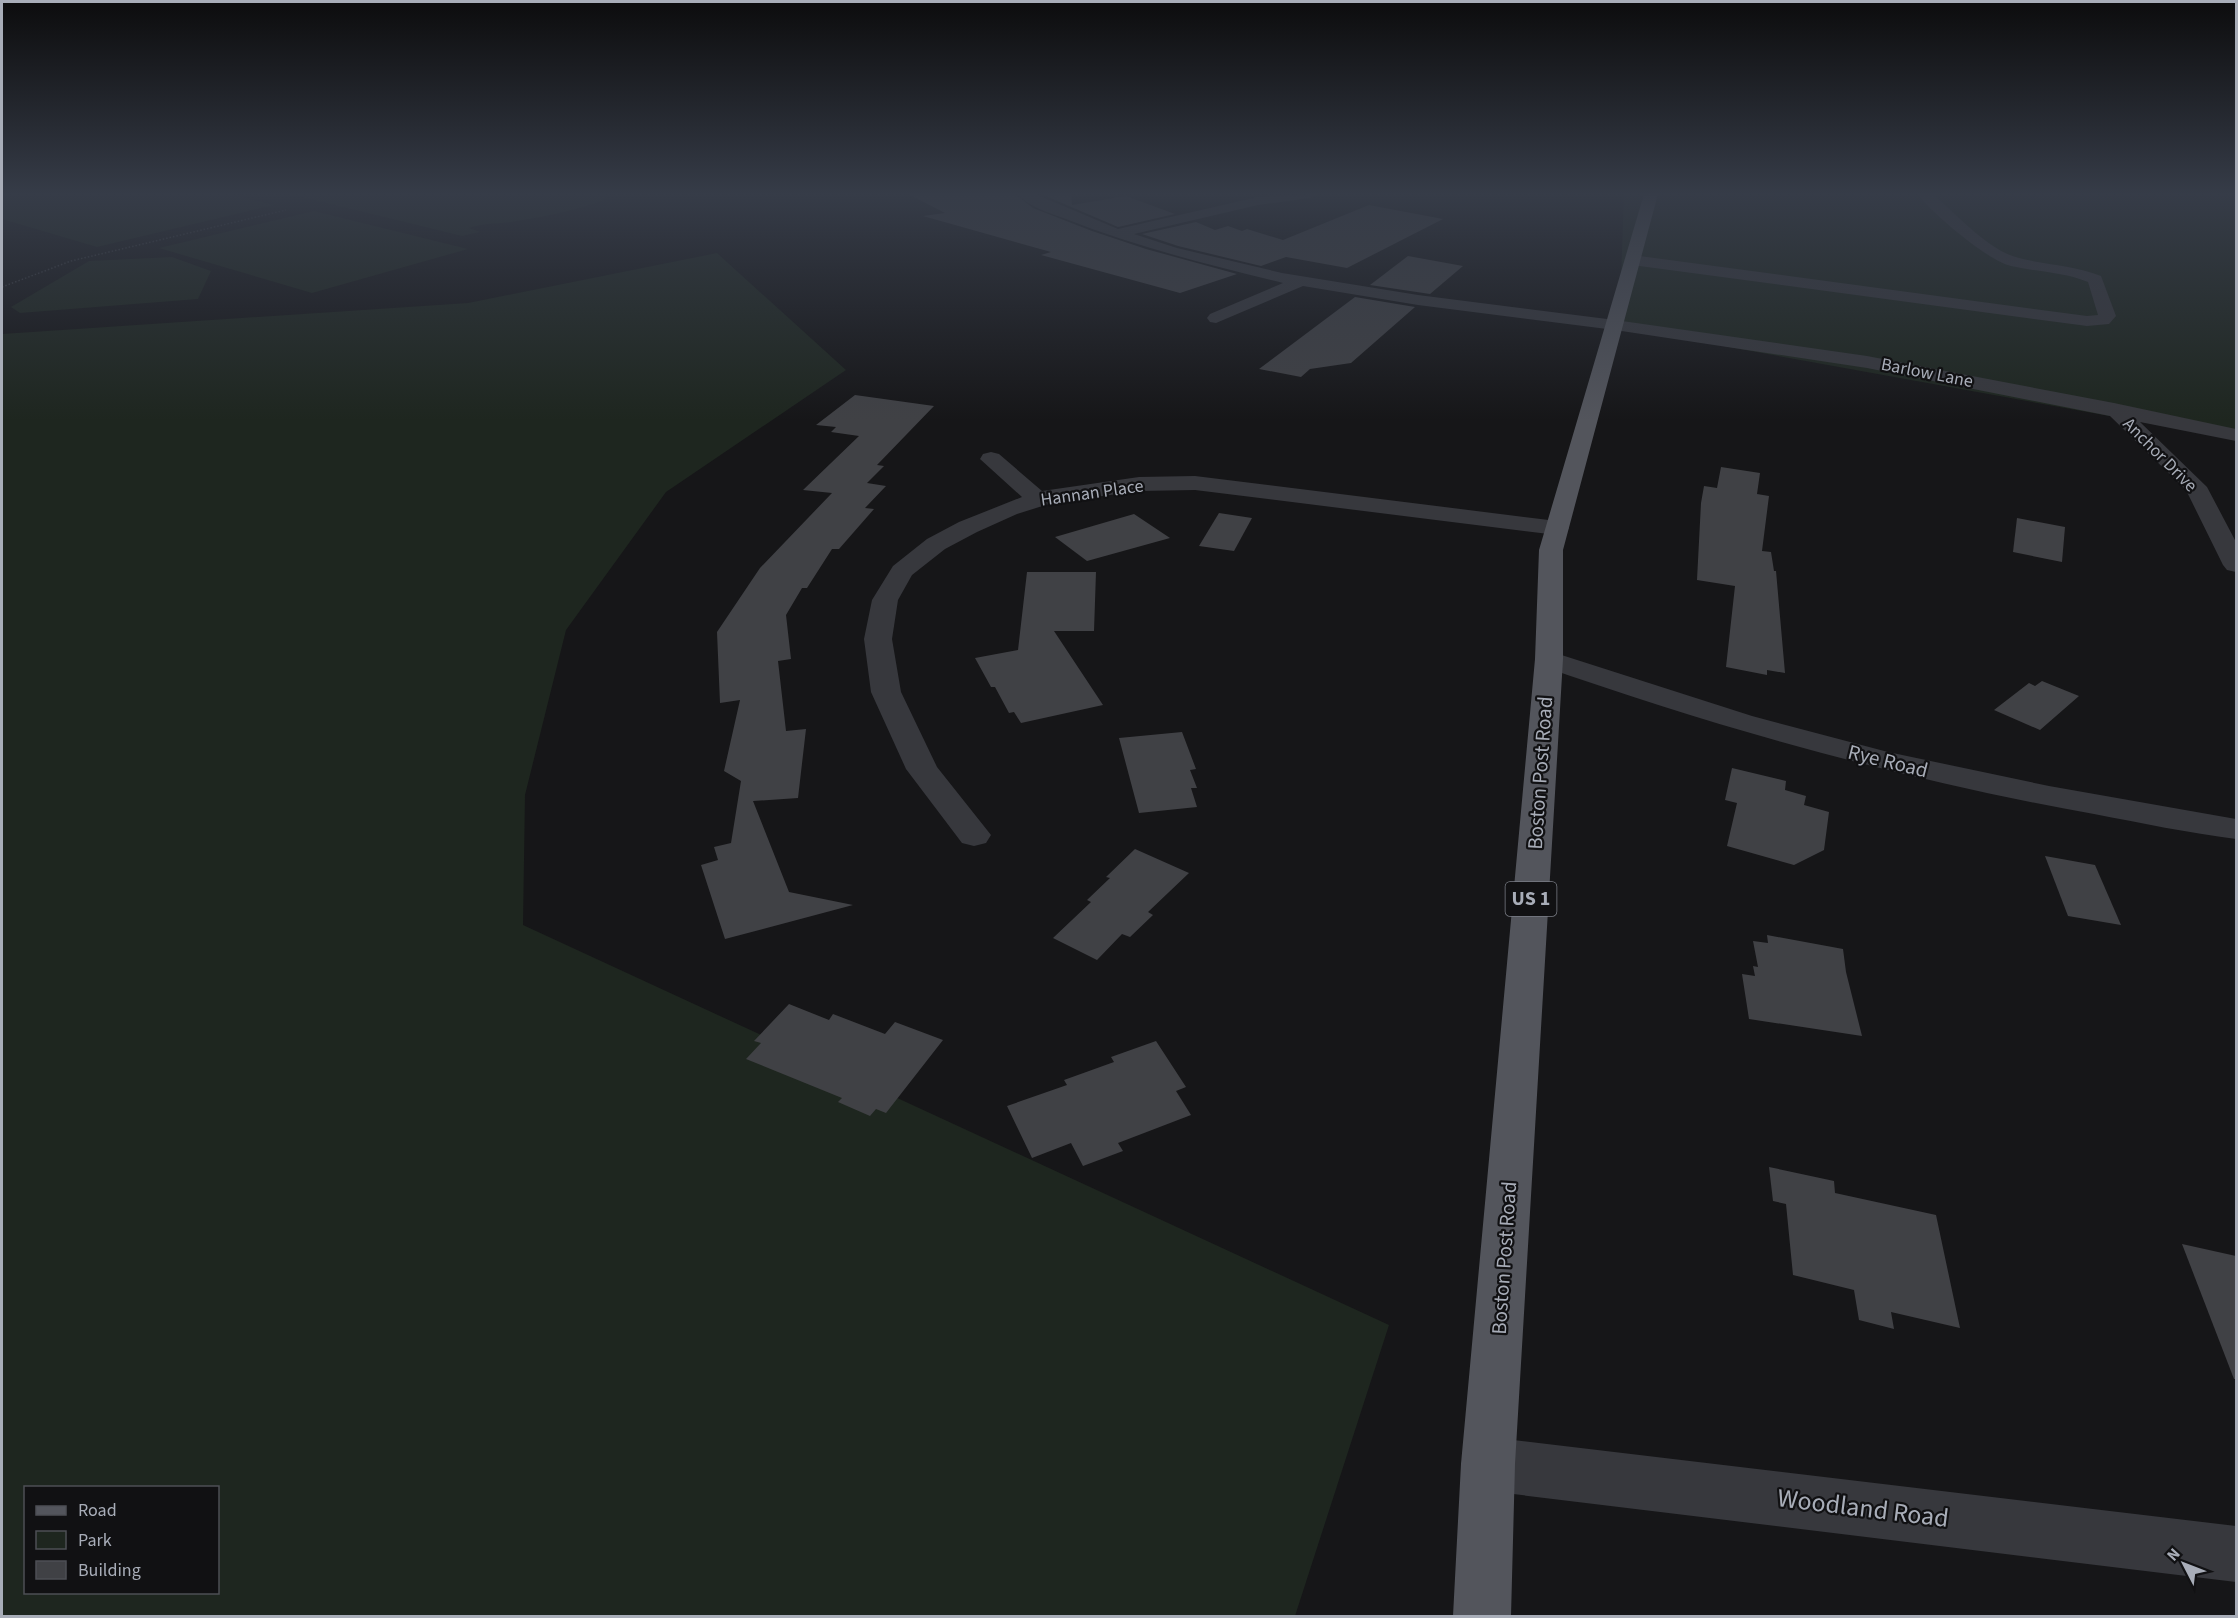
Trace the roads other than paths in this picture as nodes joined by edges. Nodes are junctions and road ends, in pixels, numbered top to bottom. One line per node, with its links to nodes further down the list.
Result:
1 (1249, 270): 5 (street, Barlow Lane)
2 (1630, 270): 7 (main road, Boston Post Road / US 1)
3 (1703, 270): 4 (street)
4 (2061, 270)
5 (1299, 282): 6 (street); 7 (street, Barlow Lane)
6 (1216, 318)
7 (1615, 325): 8 (street, Barlow Lane); 12 (main road, Boston Post Road / US 1)
8 (2114, 409): 9 (street, Barlow Lane); 13 (street, Anchor Drive)
9 (2236, 435)
10 (991, 459): 11 (street)
11 (1038, 499): 12 (street, Hannan Place); 16 (street, Hannan Place)
12 (1557, 528): 14 (main road, Boston Post Road / US 1)
13 (2236, 566)
14 (1549, 659): 15 (street, Rye Road); 17 (main road, Boston Post Road / US 1)
15 (2236, 829)
16 (974, 835)
17 (1488, 1464): 18 (street, Woodland Road); 19 (main road, Boston Post Road / US 1)
18 (2236, 1554)
19 (1482, 1617)

